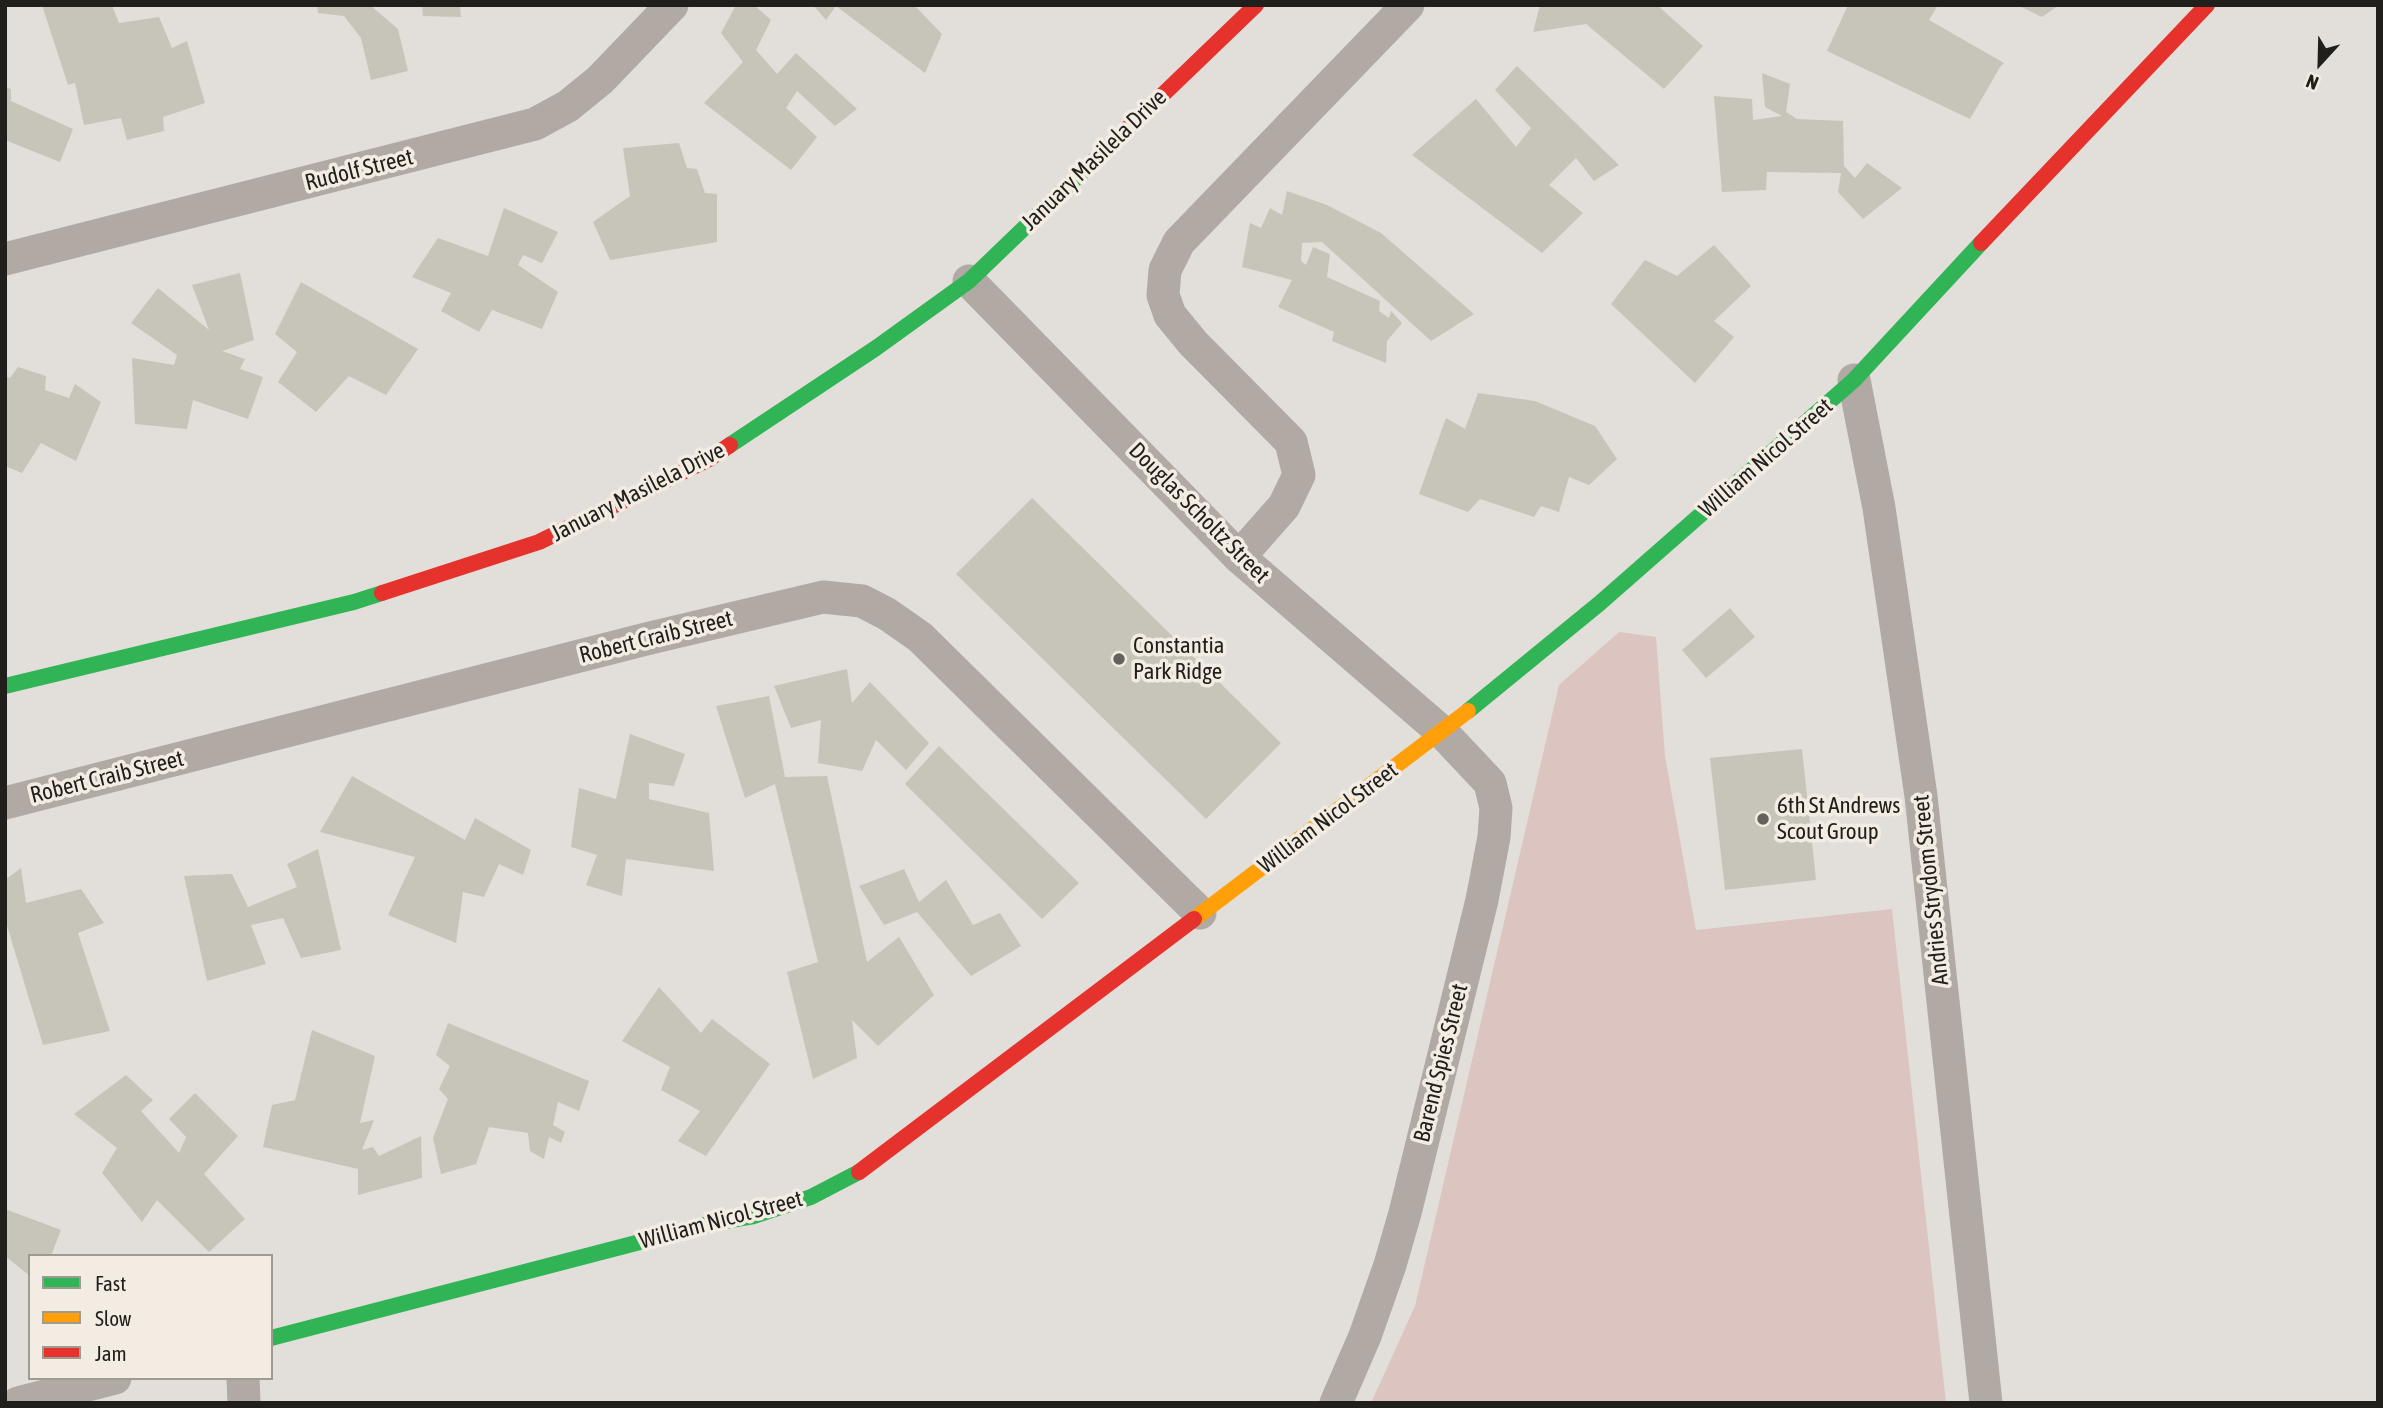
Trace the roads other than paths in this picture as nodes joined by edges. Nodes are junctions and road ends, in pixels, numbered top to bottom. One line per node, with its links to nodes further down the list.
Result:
1 (672, 5): 5 (street, Rudolf Street)
2 (1256, 5): 6 (street, January Masilela Drive)
3 (1408, 5): 8 (street)
4 (2207, 5): 7 (street, William Nicol Street)
5 (5, 259)
6 (969, 281): 8 (street, Douglas Scholtz Street); 9 (street, January Masilela Drive)
7 (1854, 380): 10 (street, William Nicol Street); 19 (street, Andries Strydom Street)
8 (1240, 557): 10 (street, Douglas Scholtz Street)
9 (5, 687)
10 (1442, 732): 12 (street, William Nicol Street); 18 (street, Barend Spies Street)
11 (5, 803): 12 (street, Robert Craib Street)
12 (1200, 913): 13 (street, William Nicol Street)
13 (273, 1337)
14 (107, 1380): 16 (street)
15 (243, 1380): 17 (street)
16 (18, 1403)
17 (244, 1403)
18 (1336, 1403)
19 (1986, 1403)

